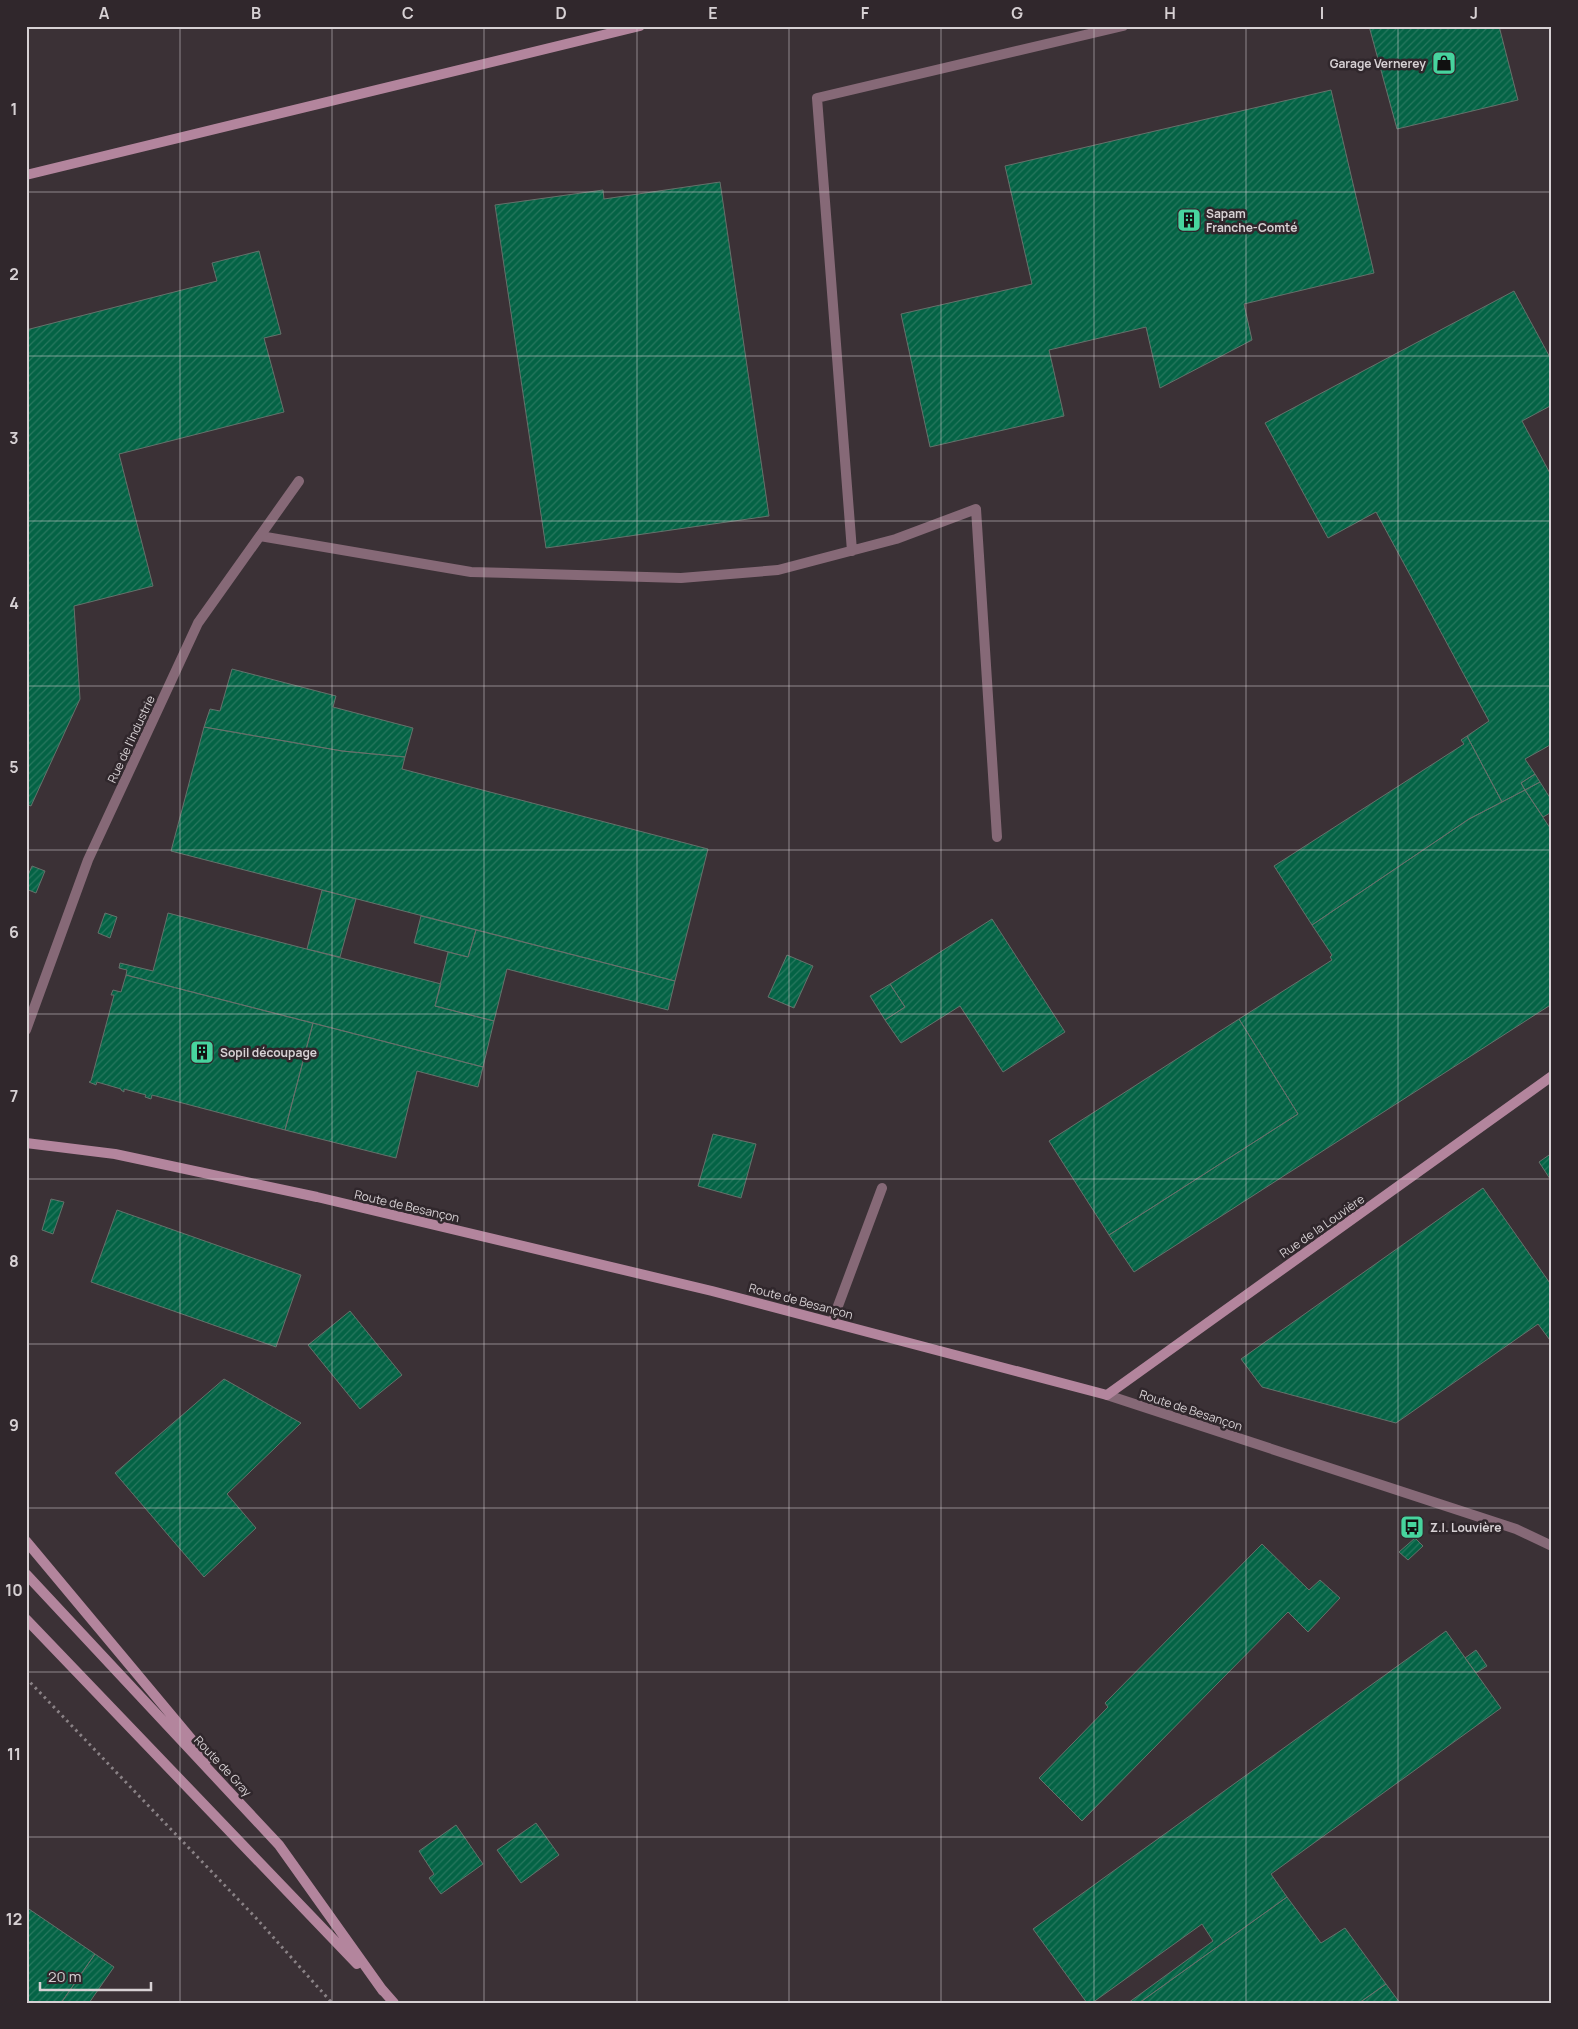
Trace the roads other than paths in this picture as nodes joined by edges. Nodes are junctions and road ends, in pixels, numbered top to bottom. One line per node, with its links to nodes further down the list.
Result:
1 (640, 26): 3 (street)
2 (1124, 26): 6 (street)
3 (26, 175)
4 (299, 481): 5 (street, Rue de l'Industrie)
5 (260, 536): 6 (street); 8 (street, Rue de l'Industrie)
6 (852, 550): 7 (street)
7 (997, 838)
8 (26, 1030)
9 (1552, 1076): 13 (street, Rue de la Louvière)
10 (26, 1143): 12 (street, Route de Besançon)
11 (882, 1188): 12 (street)
12 (832, 1322): 13 (street, Route de Besançon)
13 (1107, 1395): 15 (street, Route de Besançon)
14 (26, 1541): 18 (street)
15 (1552, 1546)
16 (26, 1574): 18 (street, Route de Gray)
17 (26, 1619): 19 (street, Route de Gray)
18 (279, 1845): 19 (street, Route de Gray)
19 (383, 1991): 20 (street, Route de Gray)
20 (394, 2003)

